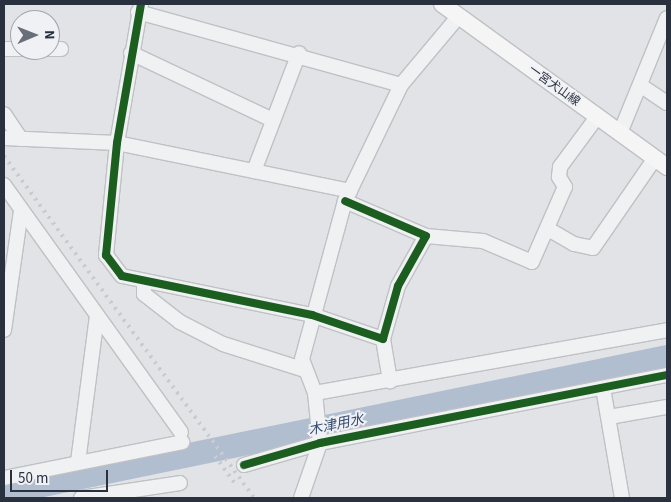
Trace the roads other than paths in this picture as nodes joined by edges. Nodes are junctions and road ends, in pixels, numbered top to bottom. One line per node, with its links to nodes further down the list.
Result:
1 (442, 4): 3 (main road, 一宮犬山線)
2 (140, 8): 5 (street); 6 (street)
3 (458, 17): 7 (street); 11 (main road, 一宮犬山線)
4 (667, 18): 8 (street)
5 (131, 53): 12 (street); 16 (street)
6 (299, 53): 7 (street); 12 (street)
7 (401, 85): 20 (street)
8 (640, 85): 9 (street); 13 (street)
9 (667, 103)
10 (4, 114): 15 (street)
11 (598, 117): 13 (main road, 一宮犬山線); 22 (street)
12 (273, 120): 18 (street)
13 (620, 133): 17 (main road, 一宮犬山線)
14 (4, 138): 15 (street)
15 (21, 139): 16 (street)
16 (117, 143): 18 (street); 25 (street)
17 (661, 163): 22 (street)
18 (254, 171): 20 (street)
19 (4, 185): 21 (street)
20 (347, 196): 23 (street); 26 (street)
21 (22, 211): 24 (street); 27 (street)
22 (548, 229): 23 (street)
23 (426, 236): 30 (street)
24 (9, 260): 28 (street)
25 (144, 281): 26 (street); 31 (street)
26 (312, 315): 30 (street); 31 (street)
27 (97, 316): 39 (street); 39 (street)
28 (4, 330)
29 (667, 330): 33 (street)
30 (383, 338): 33 (street)
31 (305, 370): 35 (street)
32 (667, 375): 34 (street)
33 (390, 381): 35 (street)
34 (603, 388): 37 (street); 38 (street)
35 (315, 393): 38 (street)
36 (667, 407): 37 (street)
37 (609, 417): 45 (street)
38 (320, 443): 40 (street); 44 (street)
39 (78, 462): 41 (street)
40 (244, 465)
41 (4, 478)
42 (180, 483): 43 (street)
43 (80, 498)
44 (301, 498)
45 (622, 498)

